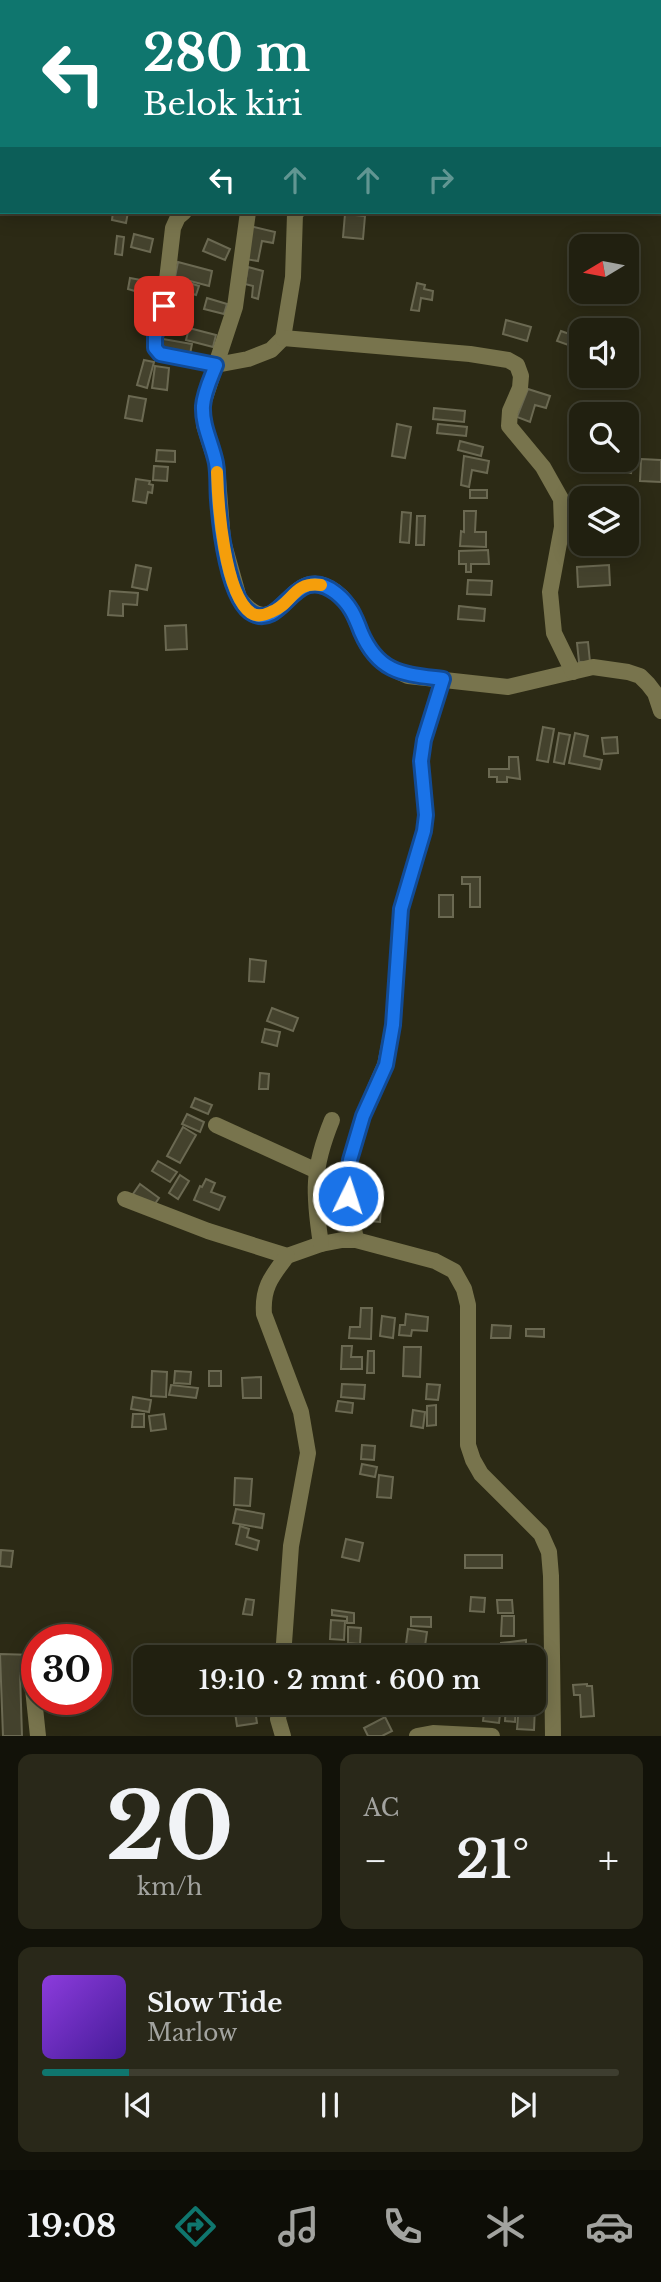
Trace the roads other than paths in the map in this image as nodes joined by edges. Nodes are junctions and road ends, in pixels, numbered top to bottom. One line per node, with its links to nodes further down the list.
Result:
1 (181, 214): 5 (street)
2 (248, 214): 5 (street)
3 (292, 214): 4 (street)
4 (283, 338): 5 (street); 6 (street)
5 (216, 365): 7 (street)
6 (573, 672): 7 (street); 8 (street)
7 (437, 678): 13 (street)
8 (661, 711)
9 (332, 1120): 11 (street)
10 (216, 1125): 11 (street)
11 (317, 1171): 14 (street)
12 (125, 1199): 15 (street)
13 (349, 1240): 14 (street); 23 (street)
14 (323, 1243): 15 (street)
15 (286, 1256): 16 (street)
16 (284, 1645)
17 (36, 1715): 19 (street)
18 (278, 1715): 20 (street)
19 (38, 1736)
20 (283, 1736)
21 (417, 1736): 22 (street)
22 (492, 1736)
23 (553, 1736)

